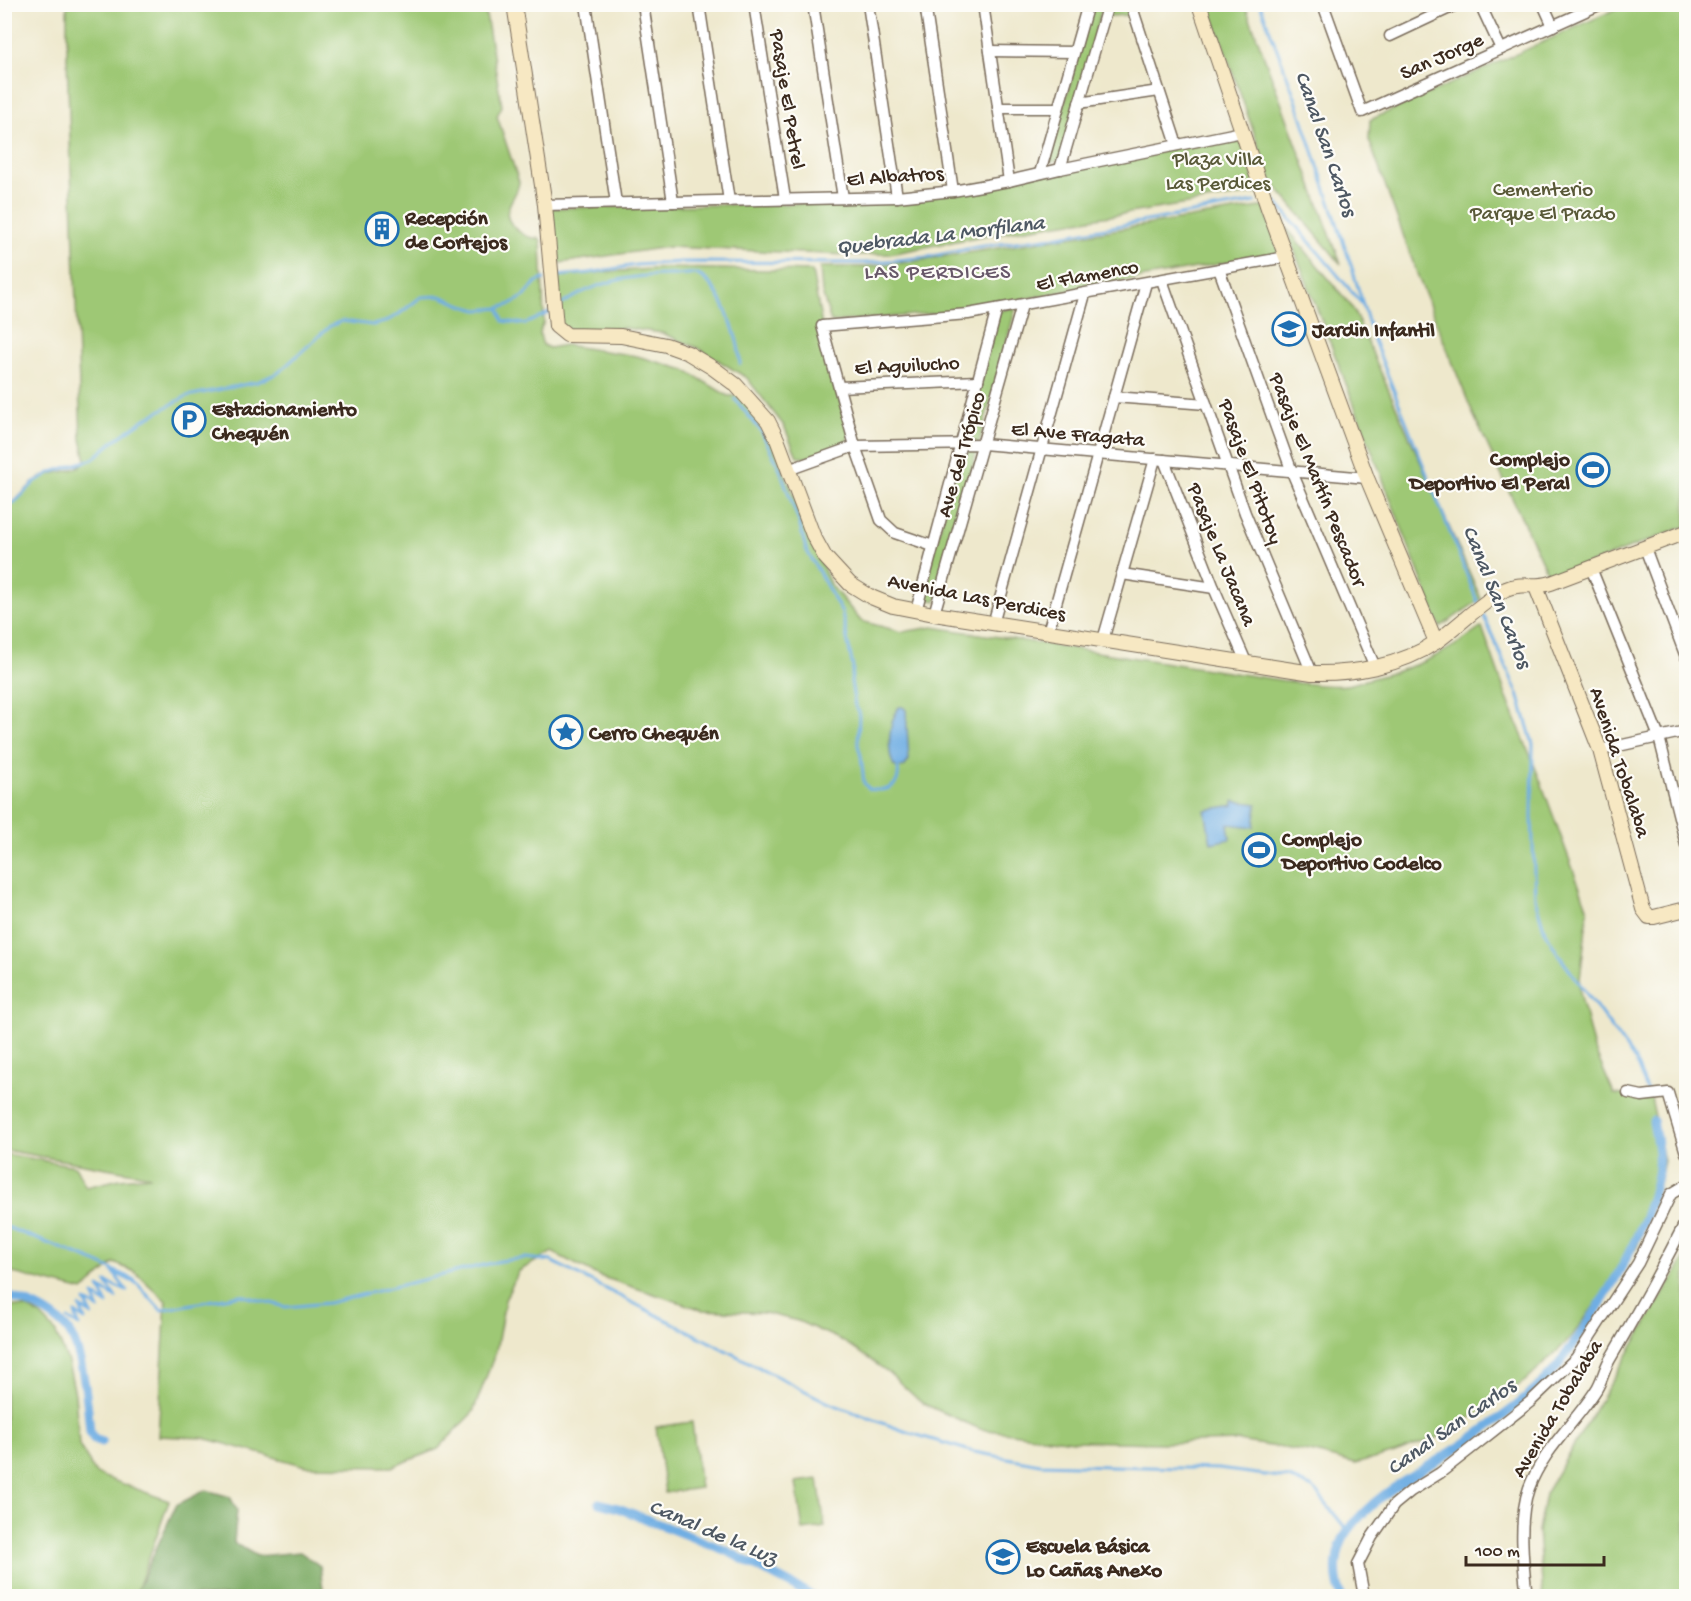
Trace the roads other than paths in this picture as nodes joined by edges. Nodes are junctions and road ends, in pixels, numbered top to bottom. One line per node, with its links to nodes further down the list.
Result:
1 (514, 4): 40 (street, Avenida Las Perdices)
2 (586, 4): 39 (street)
3 (643, 4): 38 (street)
4 (699, 4): 37 (street)
5 (754, 4): 36 (street, Pasaje El Petrel)
6 (813, 4): 35 (street)
7 (868, 4): 34 (street)
8 (925, 4): 33 (street)
9 (983, 4): 22 (street)
10 (1088, 4): 23 (street)
11 (1108, 4): 25 (street)
12 (1131, 4): 24 (street)
13 (1199, 4): 28 (street)
14 (1323, 4): 21 (street, San Jorge)
15 (1458, 4): 20 (street)
16 (1480, 4): 21 (street)
17 (1543, 4): 19 (street)
18 (1601, 4): 19 (street, San Jorge)
19 (1553, 26): 21 (street, San Jorge)
20 (1390, 36)
21 (1501, 50)
22 (990, 51): 23 (street); 26 (street)
23 (1074, 52): 27 (street)
24 (1159, 91): 25 (street); 29 (street)
25 (1079, 103): 30 (street)
26 (998, 108): 27 (street); 32 (street)
27 (1058, 108): 31 (street)
28 (1242, 132): 29 (street, El Albatros); 41 (street)
29 (1177, 145): 30 (street, El Albatros)
30 (1060, 169): 31 (street, El Albatros)
31 (1040, 173): 32 (street, El Albatros)
32 (1010, 181): 33 (street, El Albatros)
33 (953, 191): 34 (street, El Albatros)
34 (897, 197): 35 (street, El Albatros)
35 (843, 198): 36 (street, El Albatros)
36 (785, 199): 37 (street, El Albatros)
37 (729, 201): 38 (street, El Albatros)
38 (674, 202): 39 (street, El Albatros)
39 (615, 203): 40 (street, El Albatros)
40 (545, 205): 59 (street, Avenida Las Perdices)
41 (1286, 257): 42 (street, El Flamenco); 61 (street)
42 (1219, 269): 43 (street, El Flamenco); 60 (street, Pasaje El Martín Pescador)
43 (1162, 280): 44 (street, El Flamenco); 51 (street, Pasaje El Pitotoy)
44 (1146, 283): 45 (street, El Flamenco); 50 (street)
45 (1085, 294): 46 (street, El Flamenco); 55 (street)
46 (1023, 305): 47 (street, El Flamenco); 53 (street, Ave del Trópico)
47 (997, 309): 48 (street, Ave del Trópico); 49 (street, El Flamenco)
48 (978, 381): 49 (street, El Aguilucho); 52 (street, Ave del Trópico)
49 (839, 387): 54 (street)
50 (1114, 397): 51 (street); 56 (street)
51 (1206, 404): 58 (street, Pasaje El Pitotoy)
52 (961, 444): 53 (street, El Ave Fragata); 54 (street, El Ave Fragata); 63 (street, Ave del Trópico)
53 (983, 444): 55 (street, El Ave Fragata); 70 (street, Ave del Trópico)
54 (855, 446): 59 (street, El Ave Fragata); 63 (street)
55 (1042, 449): 56 (street, El Ave Fragata); 71 (street)
56 (1098, 454): 57 (street, El Ave Fragata); 72 (street)
57 (1159, 460): 58 (street, El Ave Fragata); 66 (street); 68 (street, Pasaje La Jacana)
58 (1228, 466): 60 (street, El Ave Fragata); 78 (street, Pasaje El Pitotoy)
59 (788, 471): 69 (street, Avenida Las Perdices)
60 (1292, 472): 61 (street, El Ave Fragata); 77 (street, Pasaje El Martín Pescador)
61 (1367, 478): 74 (street)
62 (1686, 532): 64 (street)
63 (933, 546): 69 (street, Ave del Trópico)
64 (1644, 548): 65 (street); 75 (street)
65 (1591, 568): 67 (street); 80 (street)
66 (1122, 574): 68 (street); 73 (street)
67 (1536, 587): 74 (street, Avenida Las Perdices); 81 (street, Avenida Tobalaba)
68 (1214, 588): 76 (street, Pasaje La Jacana)
69 (916, 611): 70 (street, Avenida Las Perdices)
70 (934, 614): 71 (street, Avenida Las Perdices)
71 (993, 624): 72 (street, Avenida Las Perdices)
72 (1048, 632): 73 (street, Avenida Las Perdices)
73 (1103, 640): 76 (street, Avenida Las Perdices)
74 (1436, 642): 77 (street, Avenida Las Perdices)
75 (1686, 657)
76 (1246, 662): 78 (street, Avenida Las Perdices)
77 (1375, 667): 78 (street, Avenida Las Perdices)
78 (1312, 673)
79 (1686, 730): 80 (street)
80 (1659, 737): 81 (street); 82 (street)
81 (1600, 750): 83 (street, Avenida Tobalaba)
82 (1686, 845)
83 (1686, 909)
84 (1628, 1093): 85 (street)
85 (1686, 1153)
86 (1686, 1185): 88 (street)
87 (1686, 1221): 89 (street, Avenida Tobalaba)
88 (1364, 1596)
89 (1527, 1596)

